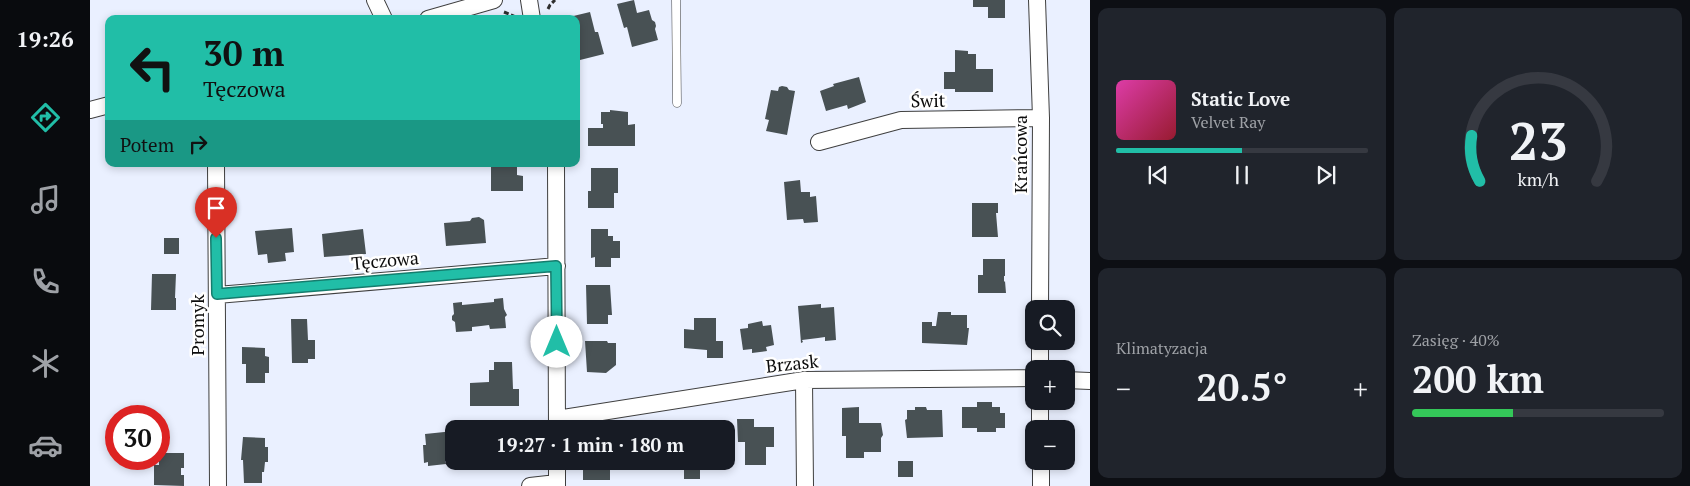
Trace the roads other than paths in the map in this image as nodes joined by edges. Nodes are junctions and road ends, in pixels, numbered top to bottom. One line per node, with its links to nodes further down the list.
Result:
1 (375, 0): 6 (street)
2 (494, 0): 7 (street)
3 (529, 0): 8 (street)
4 (676, 0): 9 (lane)
5 (1037, 0): 12 (street, Krańcowa)
6 (382, 15)
7 (442, 15)
8 (531, 15)
9 (677, 102)
10 (105, 106): 11 (street)
11 (90, 110)
12 (1040, 118): 13 (street, Świt); 18 (street, Krańcowa)
13 (819, 142)
14 (216, 167): 17 (street, Promyk)
15 (556, 167): 16 (street)
16 (556, 266): 17 (street, Tęczowa); 23 (street)
17 (217, 294): 28 (street, Promyk)
18 (1040, 300)
19 (1025, 378): 20 (street, Brzask)
20 (804, 380): 24 (street, Brzask); 30 (street)
21 (1075, 381): 22 (street)
22 (1090, 382)
23 (557, 420)
24 (579, 420)
25 (557, 470): 27 (street)
26 (1040, 470): 31 (street)
27 (557, 484): 29 (street)
28 (218, 486)
29 (530, 486)
30 (804, 486)
31 (1041, 486)

